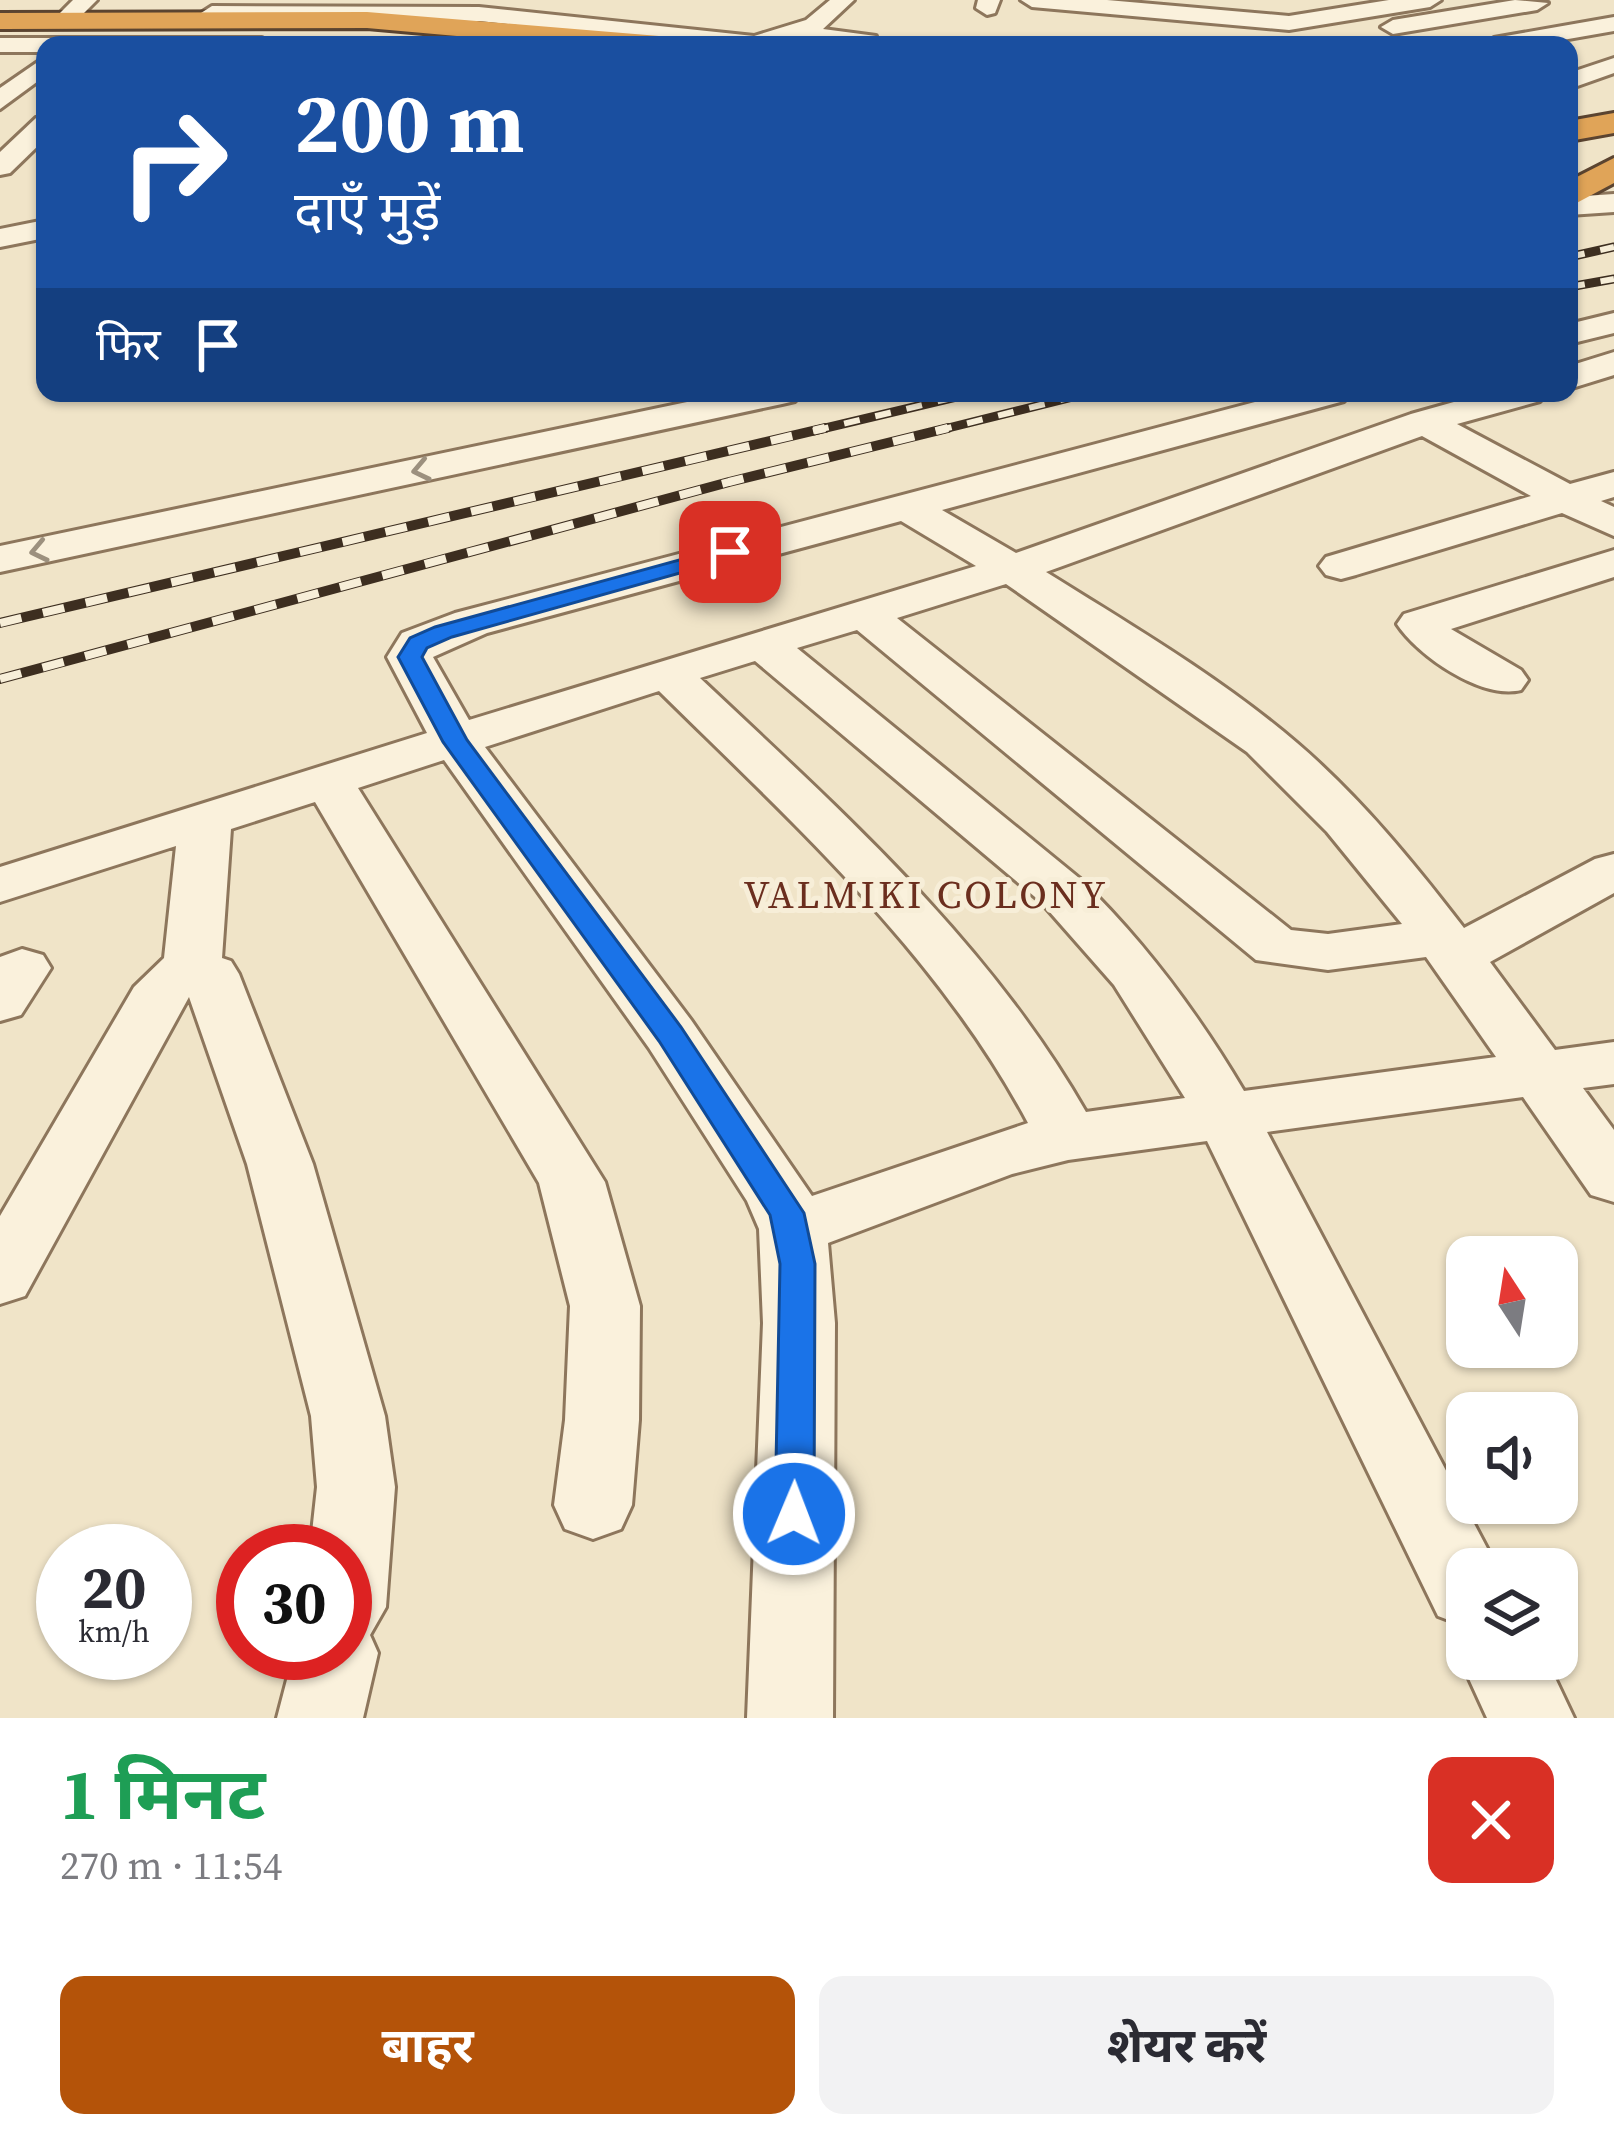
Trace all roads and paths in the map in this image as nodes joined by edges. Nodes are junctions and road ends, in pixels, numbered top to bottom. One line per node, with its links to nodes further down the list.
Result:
1 (232, 0): 10 (street)
2 (1171, 0): 7 (street)
3 (1430, 0): 13 (street)
4 (1530, 1): 13 (street); 14 (street)
5 (856, 4): 17 (street); 25 (street)
6 (78, 7): 10 (street); 16 (street)
7 (1222, 7): 9 (street); 13 (street)
8 (570, 10): 10 (street); 22 (street)
9 (1026, 10): 12 (street)
10 (364, 14): 11 (highway); 16 (highway); 18 (highway)
11 (491, 16): 16 (highway); 21 (highway)
12 (1116, 19)
13 (1353, 24): 27 (street); 28 (street)
14 (1614, 24): 29 (street)
15 (1186, 27): 26 (street)
16 (0, 30): 18 (highway); 30 (street)
17 (787, 33): 23 (street); 24 (street)
18 (441, 35): 19 (highway); 20 (highway)
19 (451, 36)
20 (456, 36)
21 (607, 36)
22 (708, 36)
23 (777, 36)
24 (811, 36)
25 (864, 36)
26 (1143, 36)
27 (1310, 36)
28 (1391, 36)
29 (1545, 36)
30 (36, 38)
31 (1614, 65): 33 (street)
32 (36, 71): 35 (street)
33 (1578, 78)
34 (1614, 98): 36 (highway)
35 (0, 101)
36 (1578, 104)
37 (1614, 112): 38 (highway)
38 (1578, 119)
39 (1614, 123): 40 (highway)
40 (1578, 129)
41 (36, 132): 43 (street)
42 (36, 158): 43 (street)
43 (2, 161)
44 (1614, 168): 46 (highway)
45 (1614, 191): 47 (street)
46 (1578, 198)
47 (1578, 201)
48 (1578, 203): 49 (street)
49 (1614, 203)
50 (36, 231): 51 (street)
51 (0, 238)
52 (1614, 322): 53 (street)
53 (1578, 332)
54 (1614, 363): 55 (street)
55 (1578, 376)
56 (605, 402): 65 (street)
57 (740, 402): 66 (street, one-way to 66)
58 (1296, 402): 63 (street)
59 (1495, 402): 60 (street)
60 (1424, 422): 62 (street); 69 (street)
61 (1614, 484): 62 (street)
62 (1565, 499): 64 (street); 68 (street)
63 (902, 504): 69 (street); 74 (street)
64 (1614, 524)
65 (0, 527)
66 (0, 560)
67 (1614, 562): 73 (street)
68 (1341, 566)
69 (1014, 568): 70 (street); 79 (street)
70 (865, 614): 71 (street); 79 (street)
71 (763, 644): 72 (street); 83 (street)
72 (667, 673): 74 (street); 84 (street)
73 (1504, 680)
74 (456, 742): 75 (street); 86 (street)
75 (329, 783): 76 (street); 88 (street)
76 (205, 823): 78 (street); 80 (street)
77 (1614, 871): 79 (street)
78 (0, 885)
79 (1448, 947): 82 (street)
80 (191, 970): 87 (street); 89 (street)
81 (1614, 1063): 82 (street)
82 (1536, 1072): 83 (street); 85 (street)
83 (1226, 1114): 84 (street); 90 (street)
84 (1068, 1137): 86 (street)
85 (1614, 1178)
86 (793, 1229): 94 (street)
87 (0, 1277)
88 (593, 1505)
89 (353, 1524)
90 (1446, 1549)
91 (329, 1680): 93 (street)
92 (1513, 1680): 95 (street)
93 (320, 1718)
94 (790, 1718)
95 (1532, 1718)

